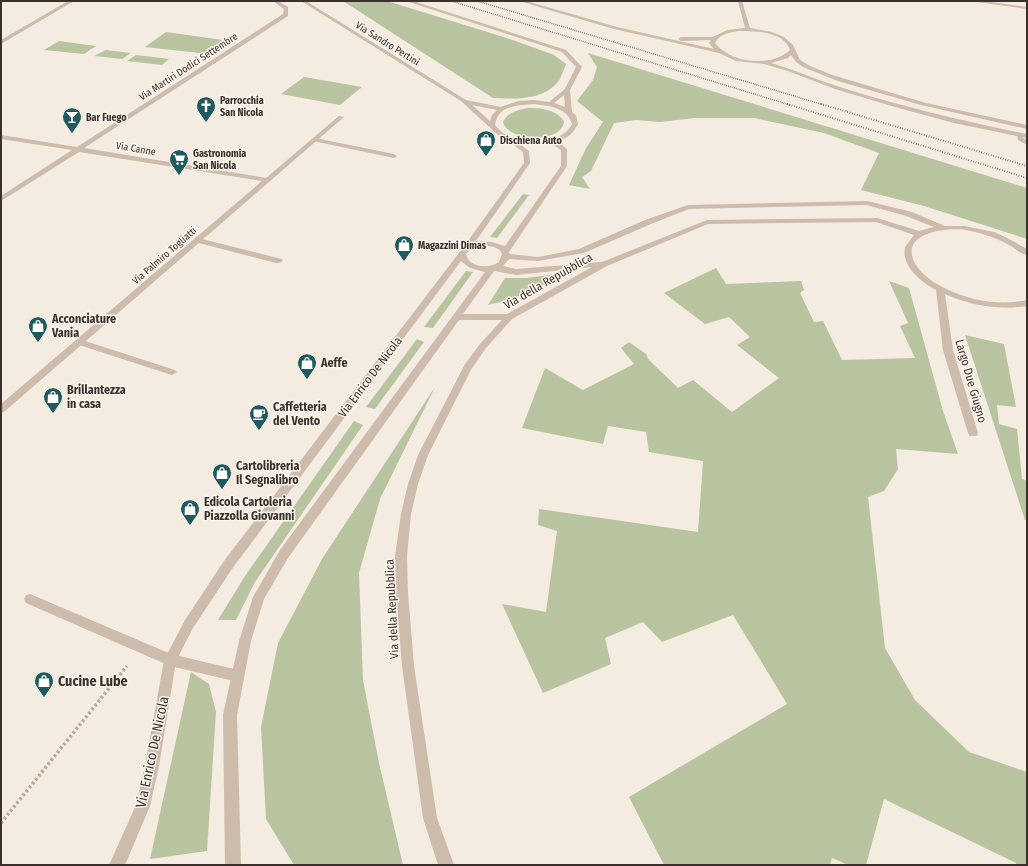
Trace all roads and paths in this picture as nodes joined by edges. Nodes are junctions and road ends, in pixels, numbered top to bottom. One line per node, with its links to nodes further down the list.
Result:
1 (72, 1): 12 (street)
2 (275, 1): 31 (street, Via Martiri Dodici Settembre)
3 (303, 1): 17 (street, Via Sandro Pertini)
4 (408, 1): 16 (street)
5 (521, 1): 10 (street)
6 (740, 1): 9 (street)
7 (972, 1): 8 (street)
8 (1027, 8)
9 (748, 30): 11 (street); 13 (street)
10 (655, 38): 11 (street); 14 (street)
11 (713, 38): 14 (street)
12 (1, 42)
13 (792, 51): 15 (street); 23 (street)
14 (719, 53): 15 (street)
15 (759, 62): 24 (street)
16 (567, 90): 18 (street); 20 (street)
17 (464, 101): 19 (street, Via Sandro Pertini); 22 (street, Via Sandro Pertini)
18 (550, 104): 19 (street); 20 (street)
19 (501, 109): 22 (street)
20 (569, 112): 29 (street)
21 (341, 117): 28 (street, Via Palmiro Togliatti)
22 (492, 126): 27 (street, Via Sandro Pertini)
23 (1027, 127)
24 (1019, 134): 25 (street); 30 (street)
25 (1027, 136)
26 (1, 137): 31 (street, Via Canne)
27 (504, 137): 29 (street); 38 (street, Via Enrico De Nicola)
28 (315, 140): 32 (street); 33 (street, Via Palmiro Togliatti)
29 (552, 141): 40 (street)
30 (1027, 143)
31 (79, 148): 33 (street, Via Canne); 34 (street, Via Martiri Dodici Settembre)
32 (394, 156)
33 (267, 180): 37 (street, Via Palmiro Togliatti)
34 (1, 199)
35 (944, 228): 36 (street); 39 (street); 40 (street, Via della Repubblica)
36 (919, 234): 42 (street, Via della Repubblica); 44 (street)
37 (198, 240): 41 (street); 48 (street, Via Palmiro Togliatti)
38 (465, 251): 40 (street); 43 (street); 54 (street, Via Enrico De Nicola)
39 (1027, 253)
40 (505, 254): 43 (street)
41 (279, 261)
42 (604, 264): 43 (street, Via della Repubblica); 47 (street, Via della Repubblica)
43 (494, 267): 46 (street)
44 (940, 289): 45 (street); 51 (street, Largo Due Giugno)
45 (1027, 303)
46 (456, 317): 47 (street); 55 (street)
47 (509, 317): 59 (street, Via della Repubblica)
48 (79, 342): 49 (street); 50 (street, Via Palmiro Togliatti)
49 (172, 372)
50 (1, 409)
51 (973, 433)
52 (30, 599): 53 (street)
53 (142, 648): 54 (street); 56 (path)
54 (170, 660): 55 (street); 57 (street, Via Enrico De Nicola)
55 (238, 676): 58 (street)
56 (1, 823)
57 (117, 865)
58 (234, 865)
59 (446, 865)

